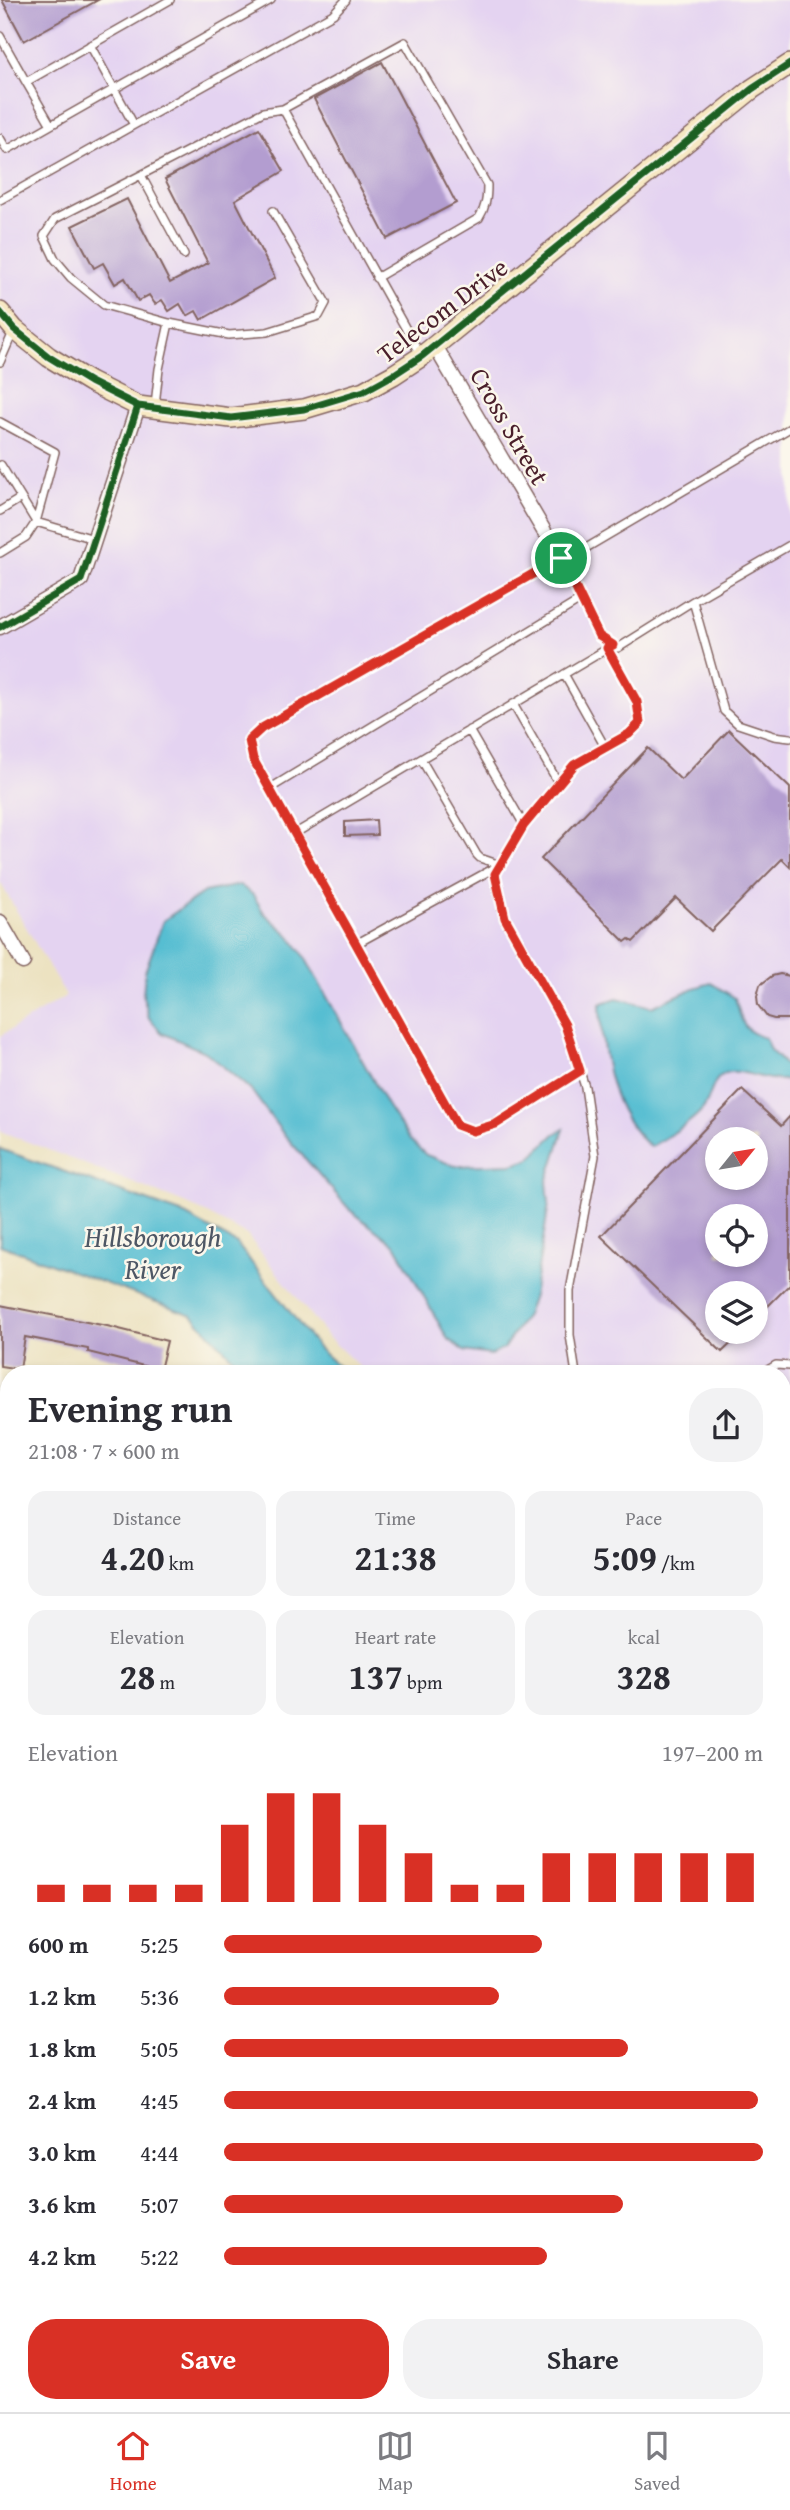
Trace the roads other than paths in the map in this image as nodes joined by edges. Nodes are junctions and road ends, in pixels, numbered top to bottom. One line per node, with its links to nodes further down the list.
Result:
1 (170, 0): 5 (lane)
2 (271, 0): 8 (lane)
3 (346, 0): 11 (lane)
4 (0, 36): 7 (lane)
5 (90, 46): 7 (lane); 8 (lane)
6 (790, 64): 21 (street, Telecom Drive)
7 (26, 82): 10 (lane)
8 (115, 89): 10 (lane); 11 (lane)
9 (283, 109): 13 (lane); 17 (lane); 17 (lane)
10 (51, 125): 12 (lane)
11 (134, 125): 14 (lane)
12 (0, 138)
13 (141, 175): 16 (lane); 19 (lane)
14 (0, 200)
15 (273, 211): 19 (lane)
16 (184, 255)
17 (376, 278): 21 (lane)
18 (0, 312): 20 (street, Telecom Drive)
19 (169, 323): 23 (lane)
20 (14, 329): 22 (lane); 23 (street, Telecom Drive)
21 (428, 351): 23 (street, Telecom Drive); 30 (street, Cross Street)
22 (0, 362)
23 (146, 407): 31 (street)
24 (0, 422): 29 (lane)
25 (790, 428): 34 (lane)
26 (1, 465): 27 (lane)
27 (21, 498): 28 (lane); 29 (lane)
28 (0, 511)
29 (36, 522): 31 (lane); 33 (lane)
30 (544, 531): 34 (lane)
31 (94, 539): 37 (street)
32 (790, 545): 36 (lane)
33 (0, 552)
34 (562, 559): 35 (lane); 46 (lane)
35 (582, 599): 38 (lane); 46 (lane)
36 (693, 601): 38 (lane); 42 (lane)
37 (0, 627)
38 (610, 646): 39 (lane); 43 (lane)
39 (564, 674): 40 (lane); 43 (lane)
40 (513, 704): 41 (lane); 45 (lane)
41 (469, 730): 44 (lane); 47 (lane)
42 (790, 738)
43 (606, 747): 45 (lane)
44 (421, 759): 48 (lane); 49 (lane)
45 (559, 784): 47 (lane)
46 (269, 789): 48 (lane)
47 (524, 825): 49 (lane)
48 (294, 834): 51 (lane)
49 (500, 864): 51 (lane); 53 (lane)
50 (0, 922): 52 (street)
51 (356, 944): 53 (lane)
52 (23, 962)
53 (580, 1071): 54 (lane)
54 (574, 1365)

